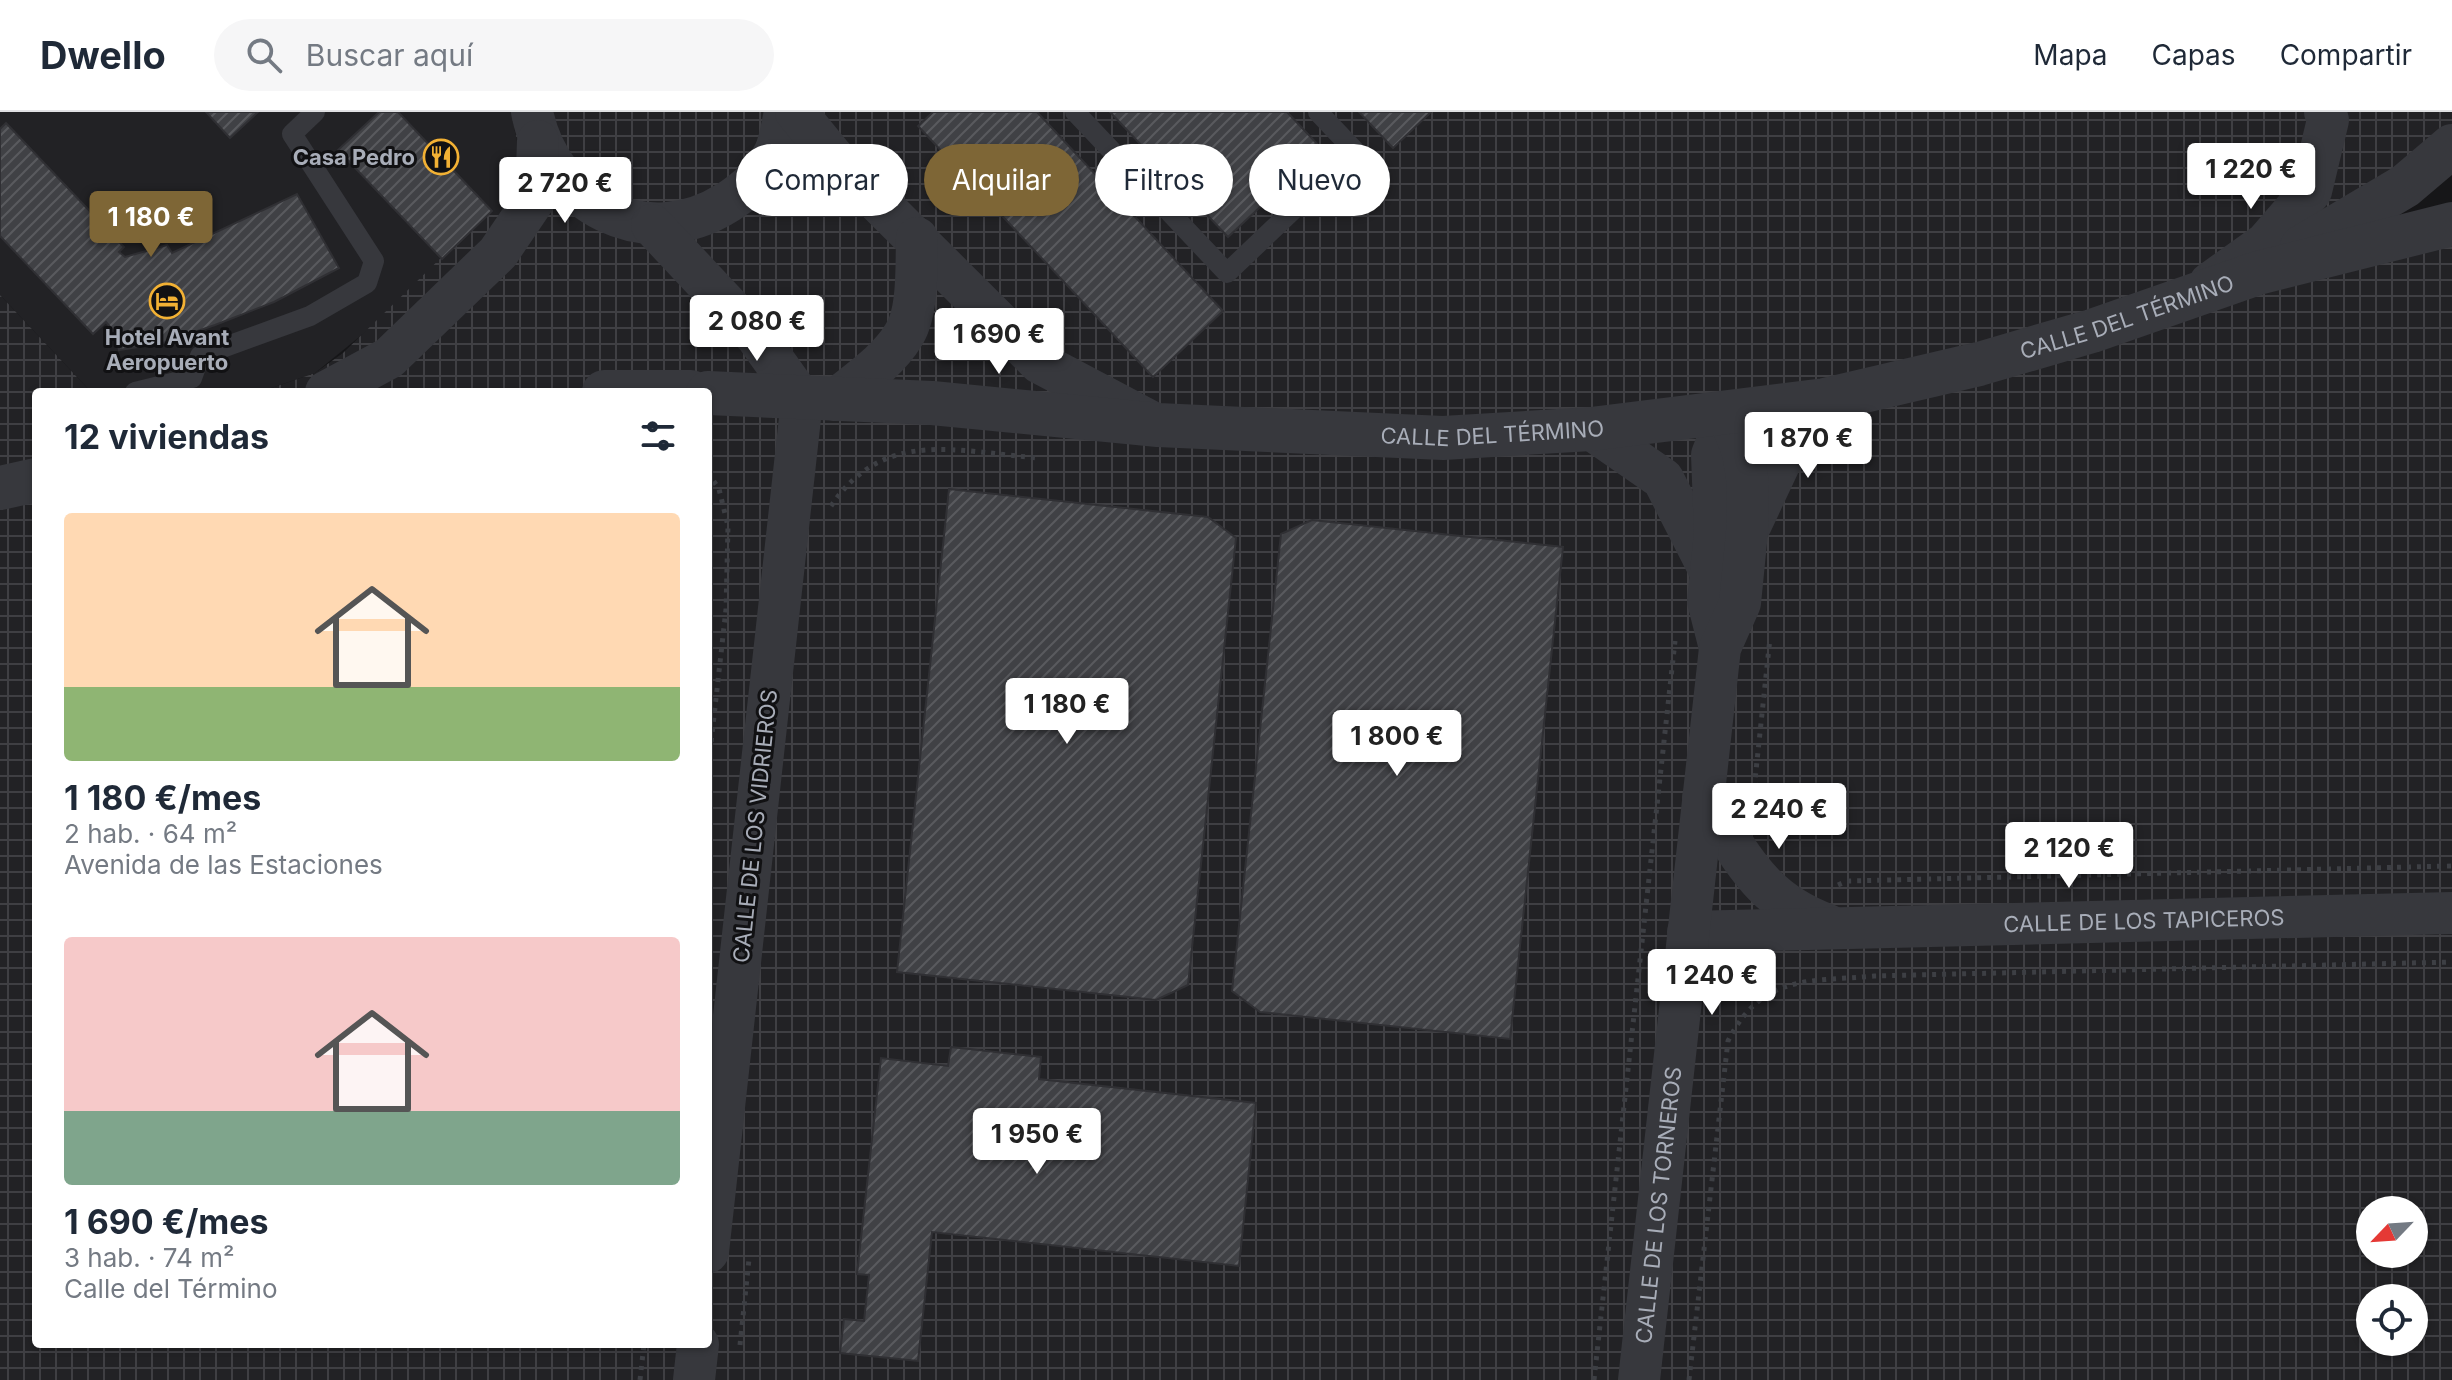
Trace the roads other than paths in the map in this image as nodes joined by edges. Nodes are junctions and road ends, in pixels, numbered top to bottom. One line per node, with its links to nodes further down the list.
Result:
1 (315, 112): 14 (lane)
2 (785, 112): 10 (street)
3 (796, 112): 11 (street)
4 (1075, 112): 5 (lane)
5 (1318, 112)
6 (2325, 112): 13 (street)
7 (535, 126): 10 (street); 15 (street)
8 (2452, 146): 12 (street, CALLE DEL TÉRMINO)
9 (2452, 224): 12 (street, CALLE DEL TÉRMINO)
10 (652, 225): 17 (street)
11 (917, 238): 17 (street); 20 (street)
12 (2258, 273): 13 (street, CALLE DEL TÉRMINO)
13 (2188, 299): 18 (street, CALLE DEL TÉRMINO)
14 (151, 388)
15 (333, 388)
16 (712, 393): 17 (street, CALLE DEL TÉRMINO)
17 (818, 400): 20 (street, CALLE DEL TÉRMINO); 31 (street, CALLE DE LOS VIDRIEROS)
18 (1825, 400): 19 (street, CALLE DEL TÉRMINO); 24 (street, CALLE DE LOS TORNEROS)
19 (1728, 414): 21 (street, CALLE DEL TÉRMINO); 24 (street, CALLE DE LOS TORNEROS); 25 (street, CALLE DE LOS TORNEROS)
20 (1158, 425): 21 (street, CALLE DEL TÉRMINO)
21 (1591, 429): 25 (street, CALLE DE LOS TORNEROS)
22 (32, 481): 23 (street)
23 (0, 488)
24 (1747, 532): 26 (street, CALLE DE LOS TORNEROS)
25 (1711, 574): 26 (street, CALLE DE LOS TORNEROS)
26 (1720, 648): 27 (street, CALLE DE LOS TORNEROS)
27 (1703, 798): 29 (street, CALLE DE LOS TAPICEROS); 30 (street, CALLE DE LOS TORNEROS)
28 (2452, 913): 29 (street, CALLE DE LOS TAPICEROS)
29 (1837, 928): 30 (street, CALLE DE LOS TAPICEROS)
30 (1688, 932): 34 (street, CALLE DE LOS TORNEROS)
31 (712, 1221)
32 (698, 1348): 33 (street)
33 (694, 1380)
34 (1639, 1380)

